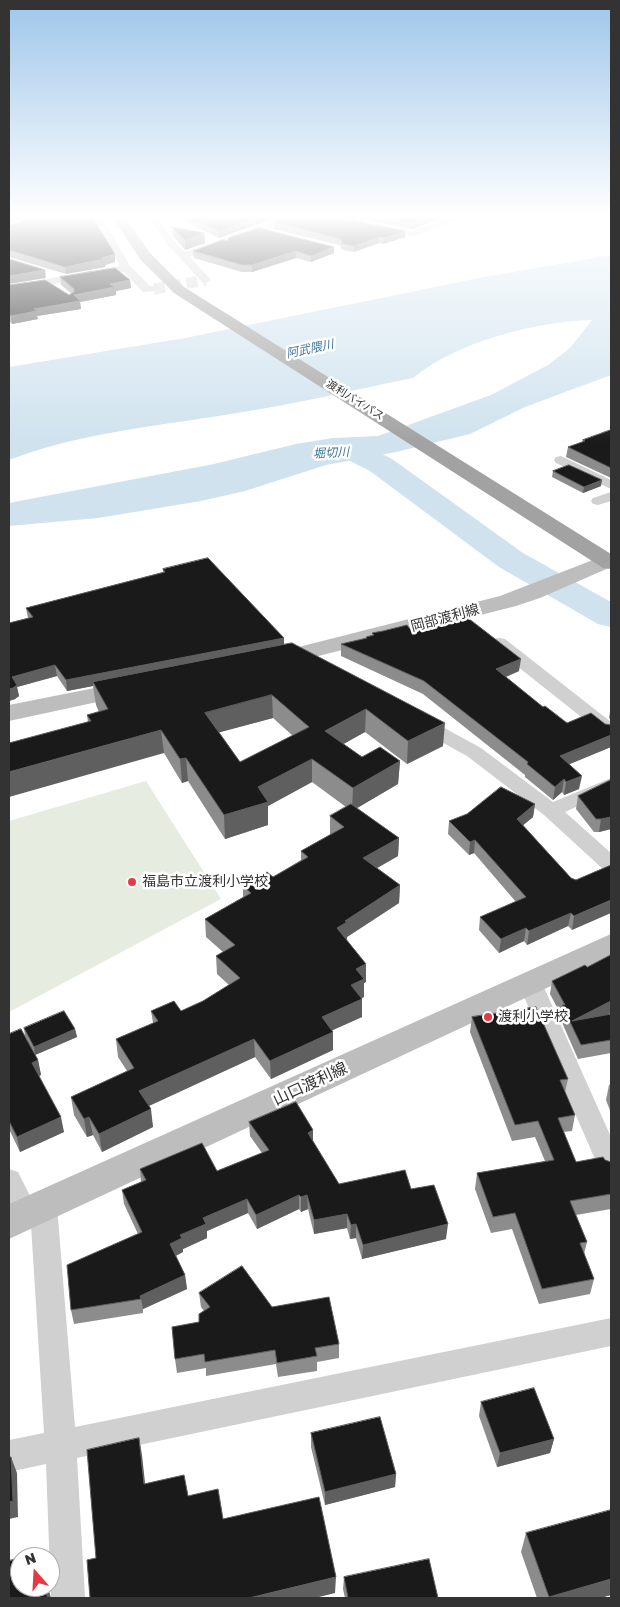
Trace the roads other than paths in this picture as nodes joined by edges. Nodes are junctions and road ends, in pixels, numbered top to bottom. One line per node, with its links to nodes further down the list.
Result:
1 (184, 292): 3 (highway, 渡利バイパス)
2 (194, 292): 3 (highway, 渡利バイパス)
3 (204, 302): 6 (highway, 渡利バイパス)
4 (561, 460): 5 (street)
5 (611, 485)
6 (610, 556): 7 (main road, 岡部渡利線)
7 (472, 623): 8 (main road, 岡部渡利線); 14 (street)
8 (296, 656): 9 (main road, 岡部渡利線); 10 (street)
9 (250, 665)
10 (322, 669)
11 (156, 683): 12 (main road)
12 (9, 712)
13 (406, 714): 16 (street)
14 (611, 731)
15 (611, 784): 16 (street)
16 (551, 810): 17 (street)
17 (611, 865)
18 (611, 945): 19 (main road, 山口渡利線)
19 (530, 982): 20 (street); 22 (main road, 山口渡利線)
20 (611, 1166)
21 (9, 1180): 22 (street)
22 (26, 1214): 24 (street)
23 (611, 1332): 24 (street)
24 (61, 1445): 25 (street); 26 (street)
25 (9, 1456)
26 (68, 1598)

